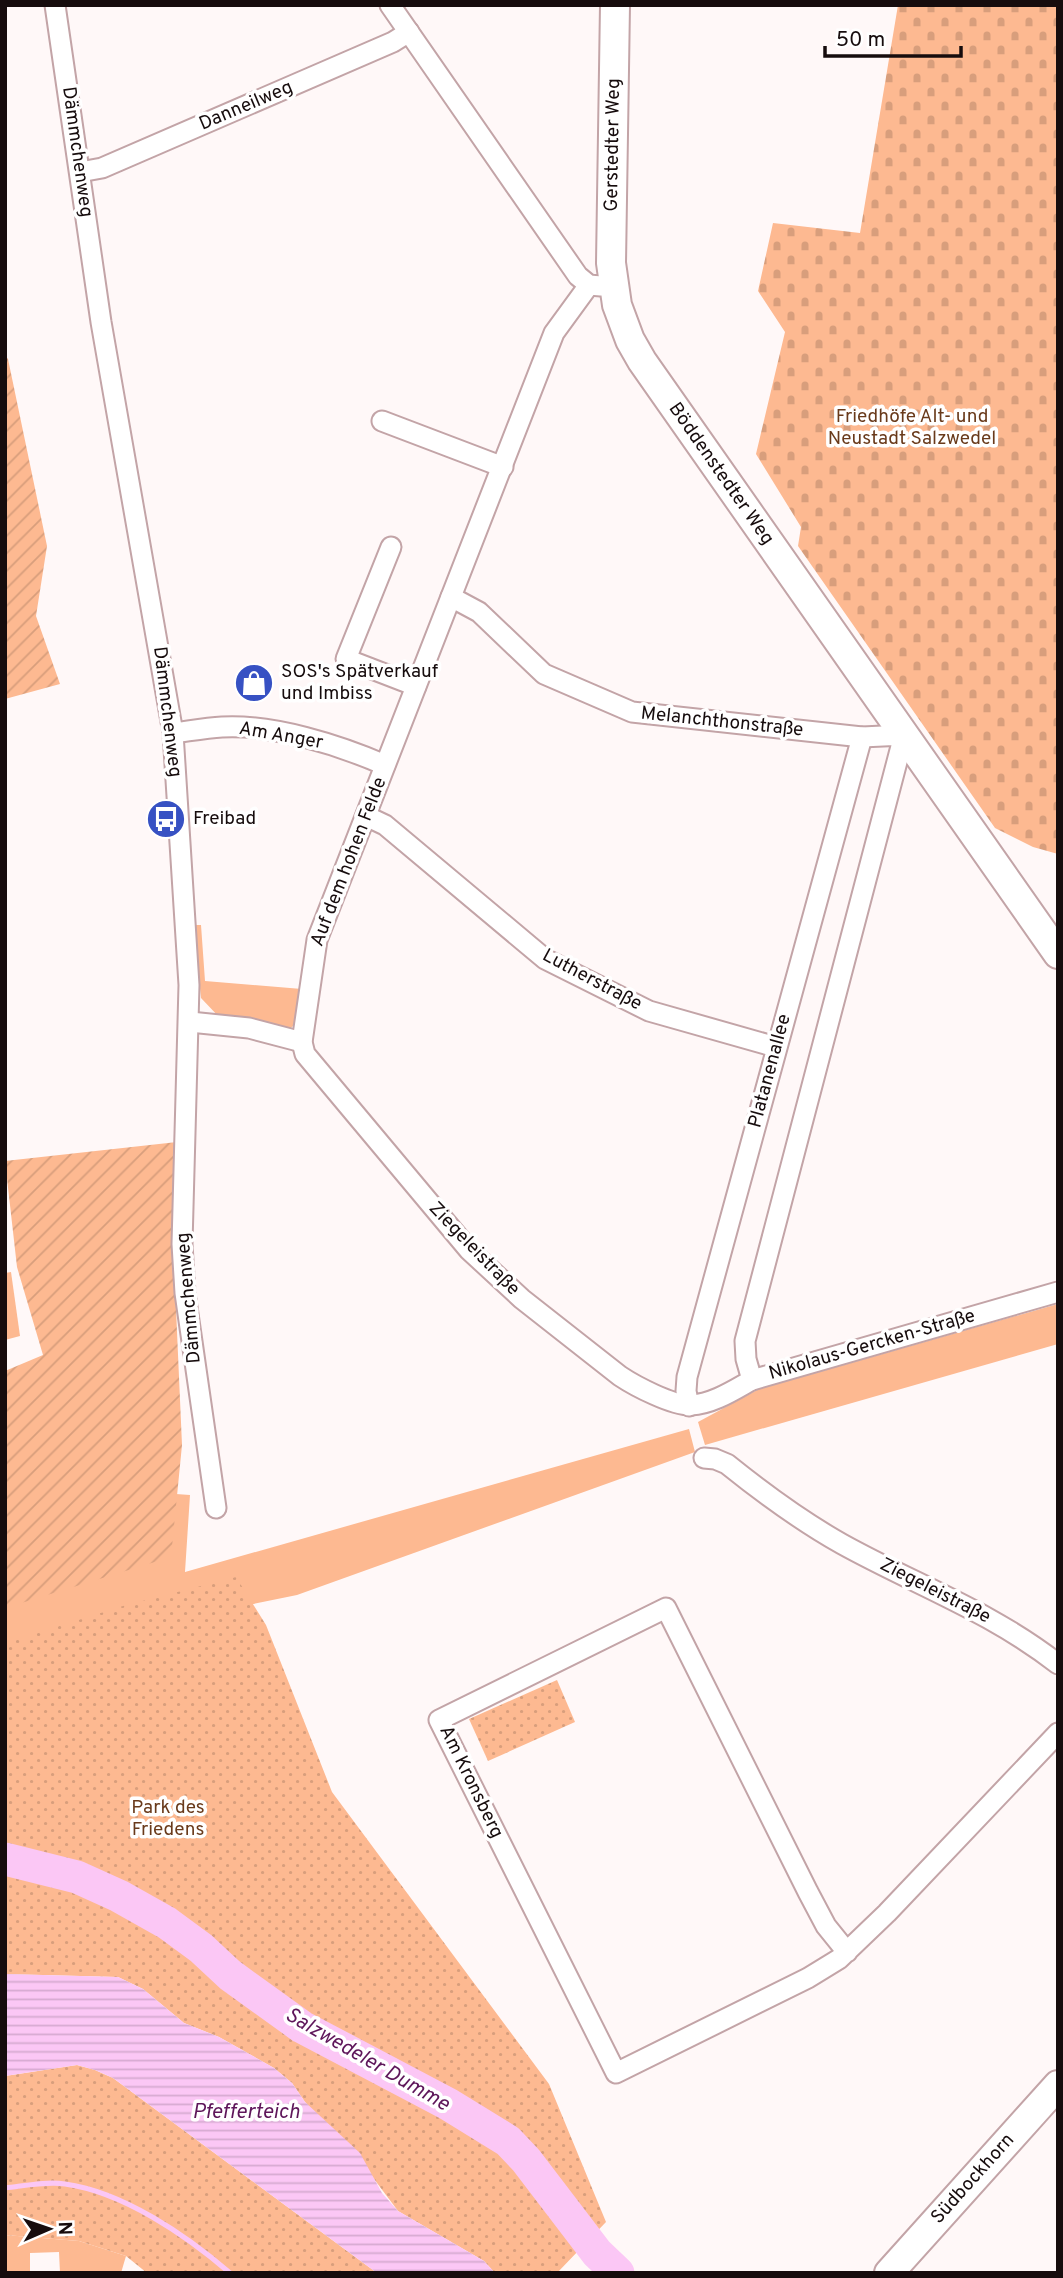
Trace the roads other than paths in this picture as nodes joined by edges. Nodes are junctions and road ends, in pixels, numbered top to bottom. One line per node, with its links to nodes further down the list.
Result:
1 (55, 5): 5 (street, Dämmchenweg)
2 (390, 5): 4 (street, Böddenstedter Weg)
3 (615, 5): 6 (street, Gerstedter Weg)
4 (408, 32): 5 (street, Danneilweg); 6 (street, Böddenstedter Weg)
5 (80, 172): 12 (street, Dämmchenweg)
6 (601, 285): 8 (street, Auf dem hohen Felde); 13 (street, Böddenstedter Weg)
7 (382, 421): 8 (street)
8 (503, 467): 10 (street, Auf dem hohen Felde)
9 (391, 547): 11 (street)
10 (451, 597): 11 (street, Auf dem hohen Felde); 14 (street, Melanchthonstraße)
11 (416, 686): 15 (street, Auf dem hohen Felde)
12 (173, 733): 15 (street, Am Anger); 18 (street, Dämmchenweg)
13 (904, 734): 14 (street, Melanchthonstraße); 17 (street, Böddenstedter Weg); 22 (street)
14 (862, 737): 20 (street, Platanenallee)
15 (386, 765): 16 (street, Auf dem hohen Felde)
16 (366, 816): 19 (street, Auf dem hohen Felde); 20 (street, Lutherstraße)
17 (1058, 954)
18 (190, 1022): 19 (street); 25 (street, Dämmchenweg)
19 (302, 1042): 23 (street, Ziegeleistraße)
20 (776, 1047): 23 (street, Platanenallee)
21 (1058, 1292): 22 (street, Nikolaus-Gercken-Straße)
22 (752, 1380): 23 (street, Nikolaus-Gercken-Straße)
23 (689, 1406)
24 (704, 1458): 26 (street, Ziegeleistraße)
25 (216, 1508)
26 (1058, 1664)
27 (1058, 1733): 28 (street, Am Kronsberg)
28 (848, 1952): 28 (street, Am Kronsberg)
29 (1058, 2085): 30 (street, Südbockhorn)
30 (889, 2273)

